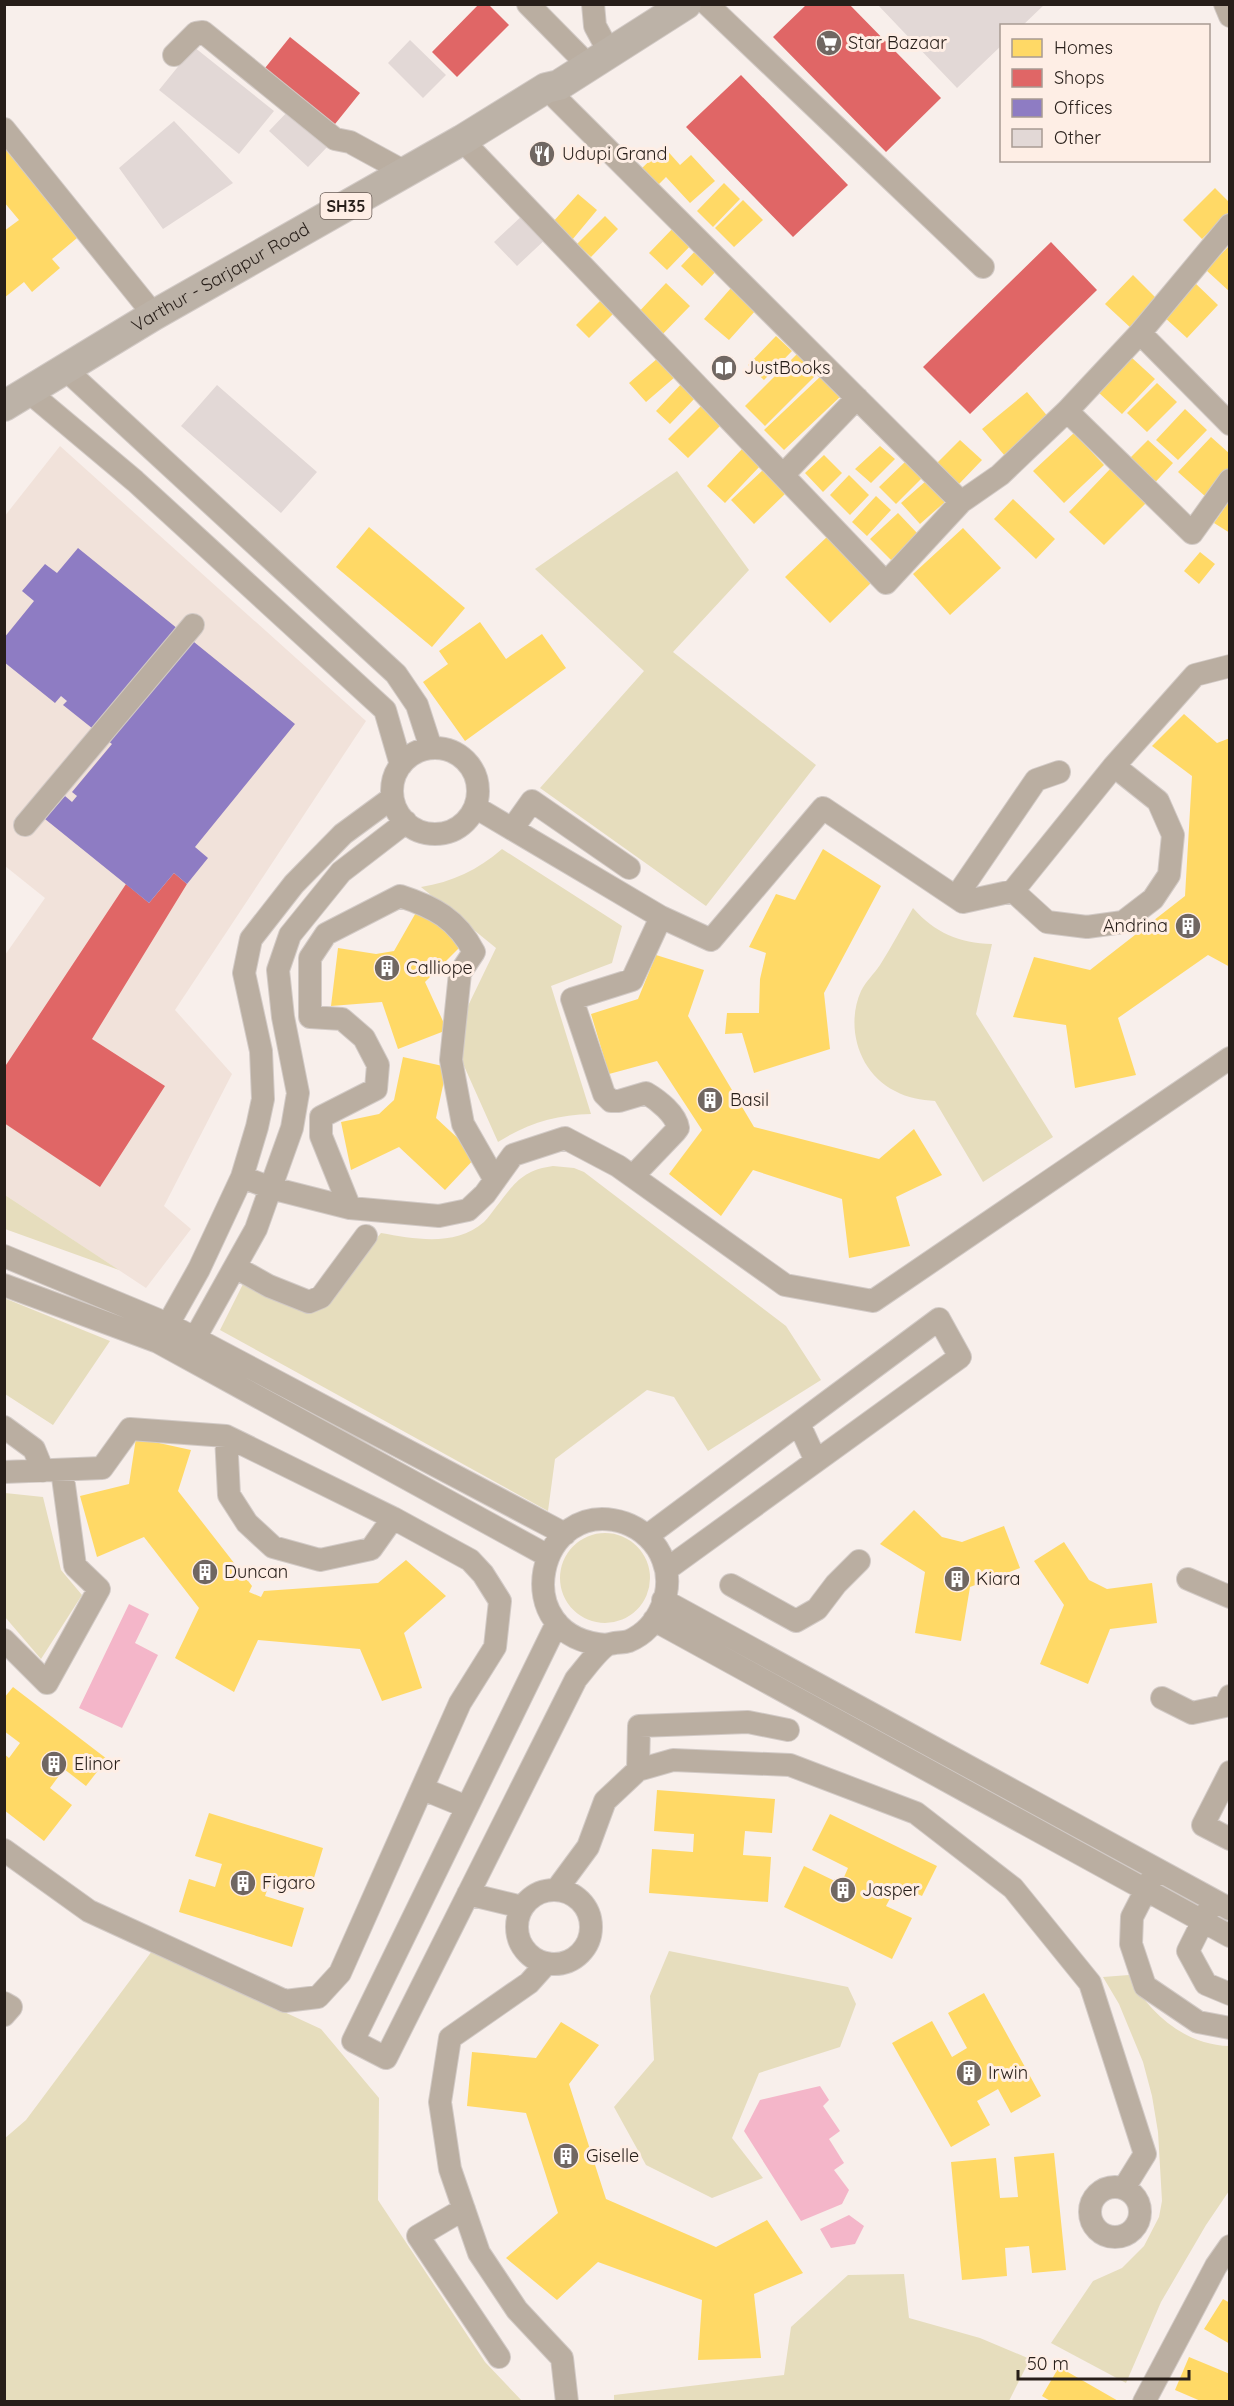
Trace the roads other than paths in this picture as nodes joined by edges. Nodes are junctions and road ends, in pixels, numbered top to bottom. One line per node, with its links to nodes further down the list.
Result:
1 (528, 4): 8 (street)
2 (593, 4): 8 (street)
3 (686, 4): 8 (main road, Varthur - Sarjapur Road / SH35)
4 (708, 4): 14 (street)
5 (1225, 4): 6 (street)
6 (1230, 16)
7 (174, 55): 12 (street)
8 (598, 58): 9 (main road, Varthur - Sarjapur Road / SH35)
9 (546, 88): 11 (main road, Varthur - Sarjapur Road / SH35); 19 (street)
10 (4, 129): 15 (street)
11 (462, 140): 12 (main road, Varthur - Sarjapur Road / SH35); 23 (street)
12 (405, 172): 15 (main road, Varthur - Sarjapur Road / SH35)
13 (1230, 225): 16 (street)
14 (983, 267)
15 (154, 315): 17 (main road, Varthur - Sarjapur Road / SH35)
16 (1140, 333): 20 (street); 21 (street)
17 (65, 369): 18 (main road, Varthur - Sarjapur Road / SH35); 22 (street)
18 (17, 399): 25 (street)
19 (857, 399): 23 (street); 26 (street)
20 (1067, 411): 24 (street); 26 (street)
21 (1230, 424)
22 (160, 456): 25 (street); 29 (street)
23 (783, 475): 26 (street)
24 (1230, 480)
25 (135, 481): 30 (street)
26 (961, 502)
27 (193, 625): 36 (street)
28 (1230, 666): 31 (street)
29 (431, 748): 30 (street); 34 (street)
30 (401, 765): 33 (street)
31 (1114, 766): 39 (street); 39 (street)
32 (1059, 772): 40 (street)
33 (392, 798): 35 (street); 44 (street)
34 (475, 807): 35 (street); 37 (street)
35 (406, 822): 46 (street)
36 (25, 825)
37 (512, 829): 38 (street); 41 (street)
38 (629, 868)
39 (1013, 891): 40 (street)
40 (956, 897): 41 (street)
41 (661, 917): 43 (street)
42 (1230, 1058): 43 (street)
43 (633, 1176): 45 (street)
44 (242, 1177): 46 (street); 52 (street)
45 (495, 1180): 47 (street); 47 (street)
46 (271, 1188): 47 (street); 50 (street)
47 (350, 1208)
48 (366, 1236): 50 (street)
49 (4, 1256): 52 (street)
50 (235, 1267): 53 (street)
51 (4, 1285): 52 (street)
52 (163, 1333): 53 (street)
53 (190, 1348): 61 (street); 63 (street)
54 (799, 1424): 57 (street); 57 (street); 62 (street)
55 (4, 1427): 58 (street)
56 (226, 1436): 58 (street); 60 (street); 60 (street)
57 (816, 1461): 65 (street)
58 (53, 1470): 59 (street); 71 (street)
59 (4, 1472)
60 (393, 1518): 78 (street)
61 (565, 1534): 62 (street); 63 (street)
62 (647, 1536): 65 (street)
63 (548, 1556): 70 (street)
64 (859, 1561): 67 (street)
65 (667, 1569): 69 (street)
66 (1188, 1579): 68 (street)
67 (731, 1585)
68 (1230, 1597)
69 (659, 1610): 72 (street); 82 (street); 84 (street)
70 (557, 1623): 72 (street); 79 (street)
71 (4, 1640)
72 (607, 1645): 85 (street)
73 (1230, 1696): 74 (street)
74 (1162, 1698)
75 (788, 1730): 76 (street)
76 (638, 1770): 83 (street); 97 (street)
77 (1230, 1772): 80 (street)
78 (423, 1789): 79 (street); 81 (street)
79 (467, 1807): 90 (street)
80 (1230, 1839)
81 (4, 1850)
82 (1157, 1870): 84 (street); 86 (street)
83 (557, 1889): 87 (street); 91 (street)
84 (1145, 1891): 88 (street); 96 (street)
85 (468, 1894): 87 (street); 92 (street)
86 (1222, 1904): 88 (street)
87 (522, 1907): 91 (street)
88 (1202, 1921): 89 (street); 93 (street)
89 (1230, 1936)
90 (395, 1956): 92 (street); 92 (street)
91 (547, 1963): 98 (street)
92 (428, 1974)
93 (1230, 1994)
94 (4, 2003): 95 (street)
95 (4, 2015)
96 (1230, 2028)
97 (1124, 2188)
98 (464, 2209): 100 (street); 101 (street)
99 (1230, 2246): 102 (street)
100 (499, 2356)
101 (567, 2402)
102 (1144, 2402)

